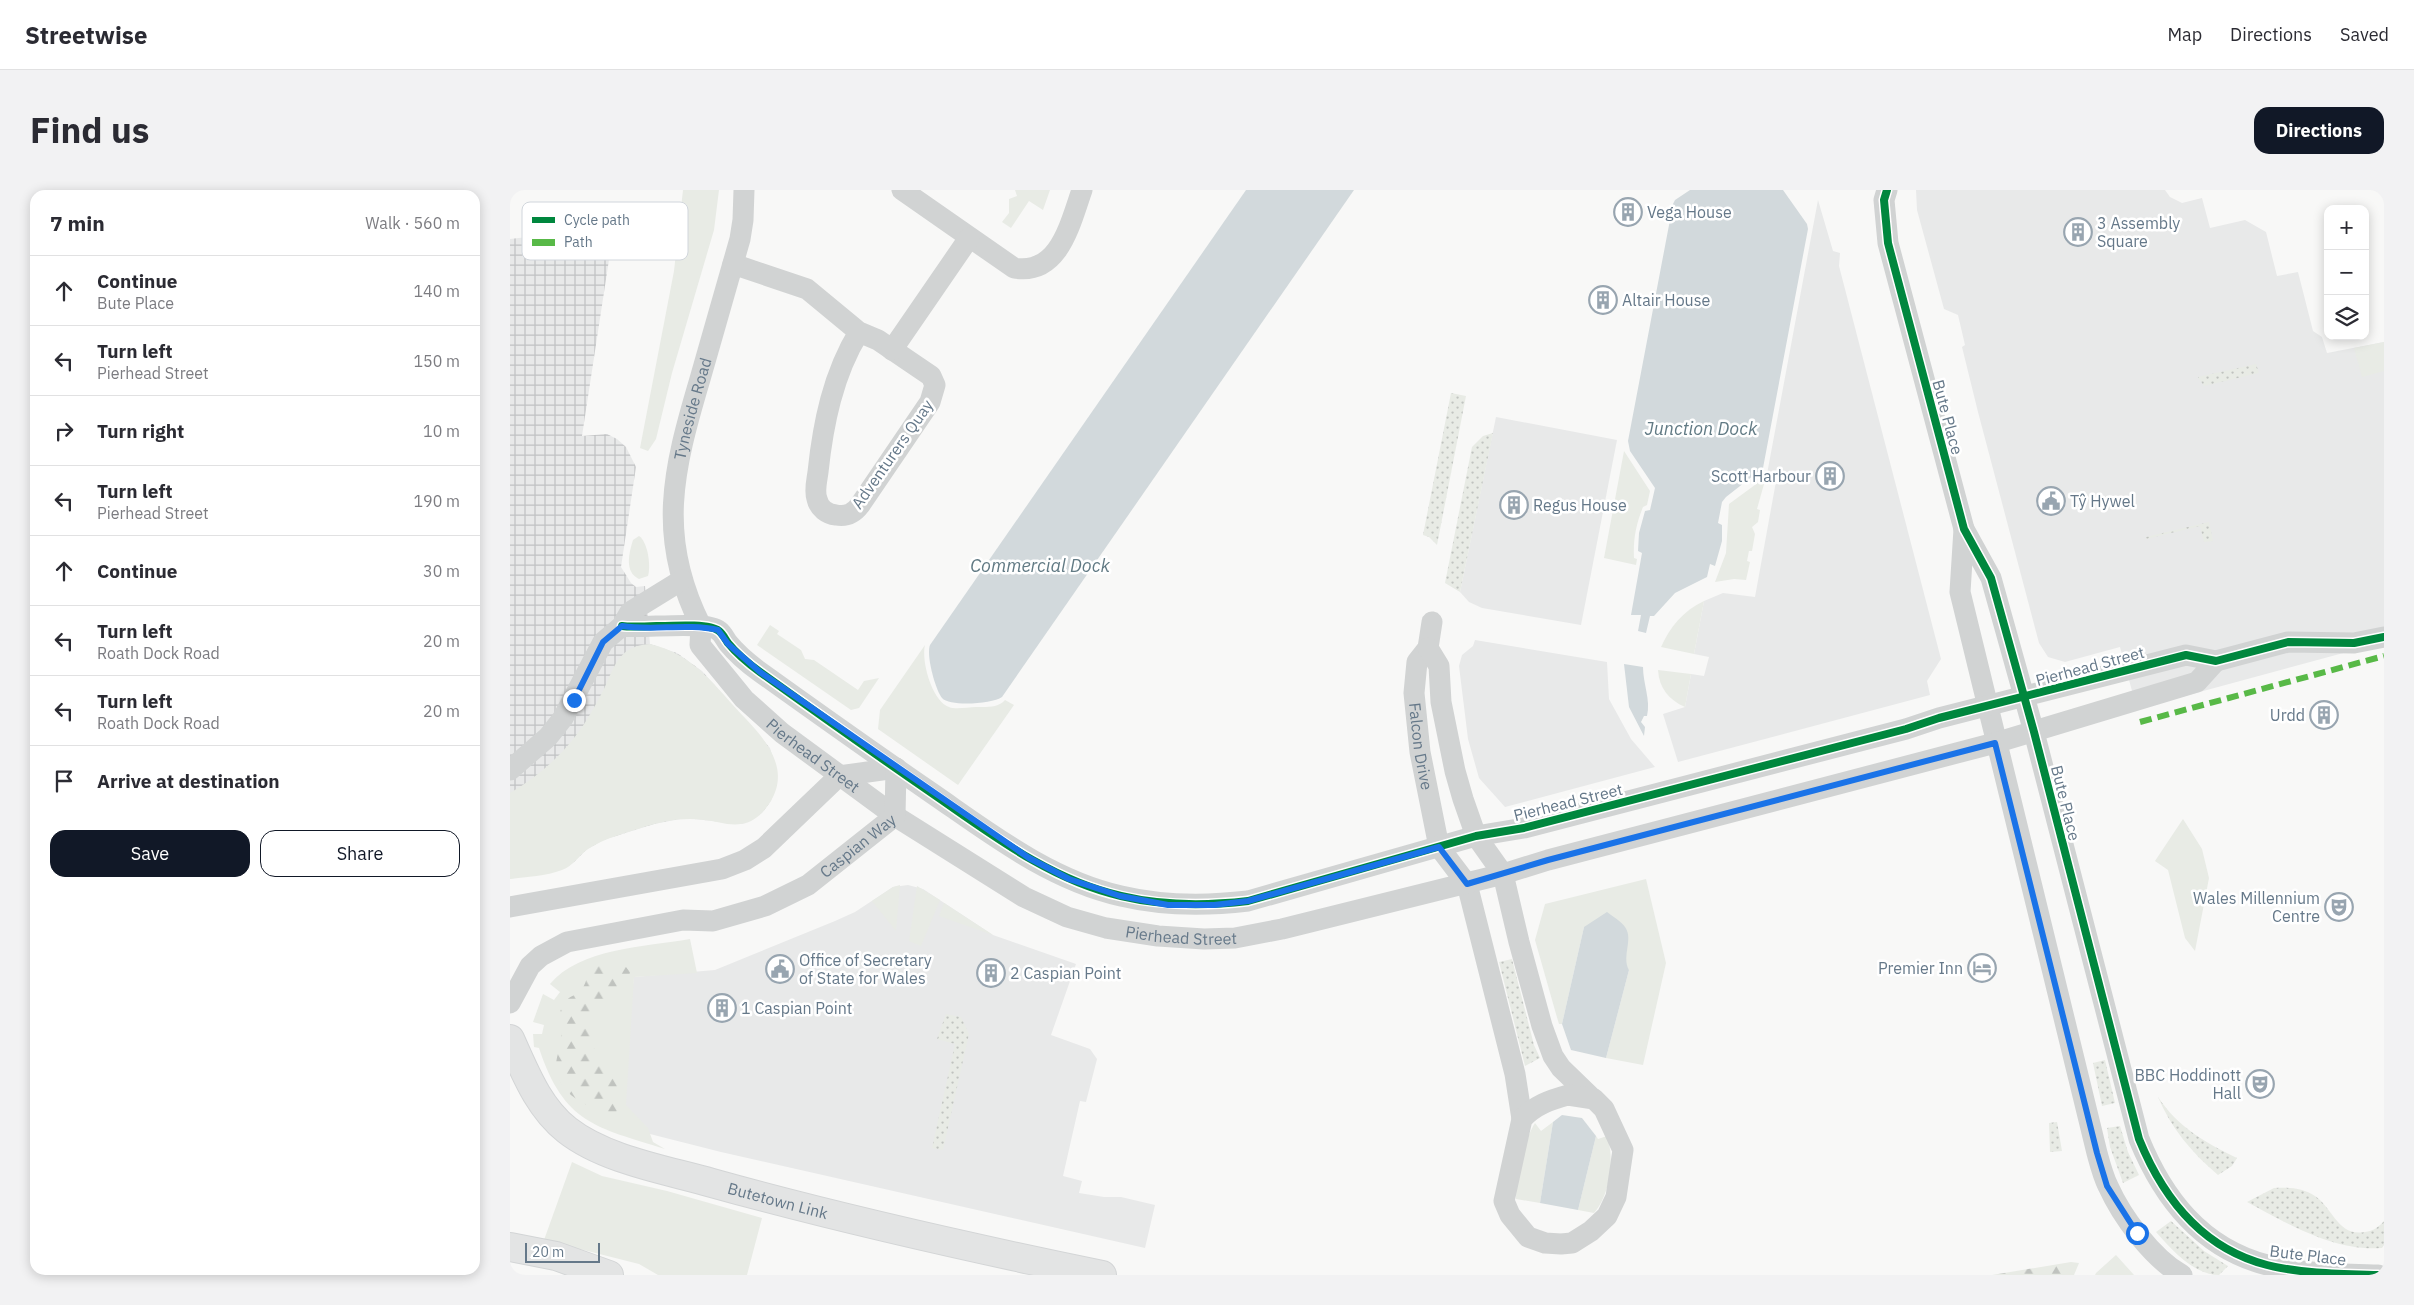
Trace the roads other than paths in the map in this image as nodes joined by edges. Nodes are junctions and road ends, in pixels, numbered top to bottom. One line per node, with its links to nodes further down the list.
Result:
1 (744, 190): 6 (street, Tyneside Road)
2 (902, 190): 5 (street)
3 (1082, 190): 5 (street)
4 (1887, 190): 9 (street, Bute Place)
5 (969, 238): 8 (street)
6 (733, 264): 7 (street, Adventurers Quay); 10 (street, Tyneside Road)
7 (858, 332): 8 (street, Adventurers Quay); 8 (street, Adventurers Quay)
8 (892, 350)
9 (1964, 529): 17 (street, Bute Place); 18 (street, Bute Place)
10 (682, 580): 12 (street); 13 (street, Tyneside Road)
11 (1432, 622): 15 (street, Falcon Drive)
12 (622, 626): 13 (street); 22 (street)
13 (701, 626): 21 (street, Pierhead Street); 23 (street, Pierhead Street)
14 (2384, 637): 16 (street, Pierhead Street)
15 (1428, 648): 25 (street, Falcon Drive); 26 (street, Falcon Drive)
16 (2216, 661): 17 (street, Pierhead Street); 19 (street, Pierhead Street)
17 (2024, 698): 18 (street, Pierhead Street); 19 (street, Bute Place)
18 (1986, 706): 20 (street, Bute Place); 25 (street, Pierhead Street)
19 (2034, 732): 20 (street, Pierhead Street); 38 (street, Bute Place)
20 (1995, 743): 27 (street, Pierhead Street); 37 (street, Bute Place)
21 (896, 768): 23 (street); 24 (street, Caspian Way); 26 (street, Pierhead Street)
22 (510, 770)
23 (839, 776): 24 (street, Pierhead Street); 29 (street)
24 (896, 816): 28 (street, Pierhead Street); 30 (street, Caspian Way)
25 (1476, 836): 26 (street, Pierhead Street); 27 (street, Falcon Drive)
26 (1439, 847): 28 (street)
27 (1503, 874): 28 (street, Pierhead Street); 32 (street)
28 (1467, 884): 33 (street)
29 (510, 907)
30 (510, 1003)
31 (510, 1038): 36 (main road, Butetown Link)
32 (1591, 1097): 33 (street); 33 (street)
33 (1522, 1119)
34 (510, 1247): 35 (main road)
35 (609, 1275)
36 (1102, 1275)
37 (2182, 1275)
38 (2378, 1275)

